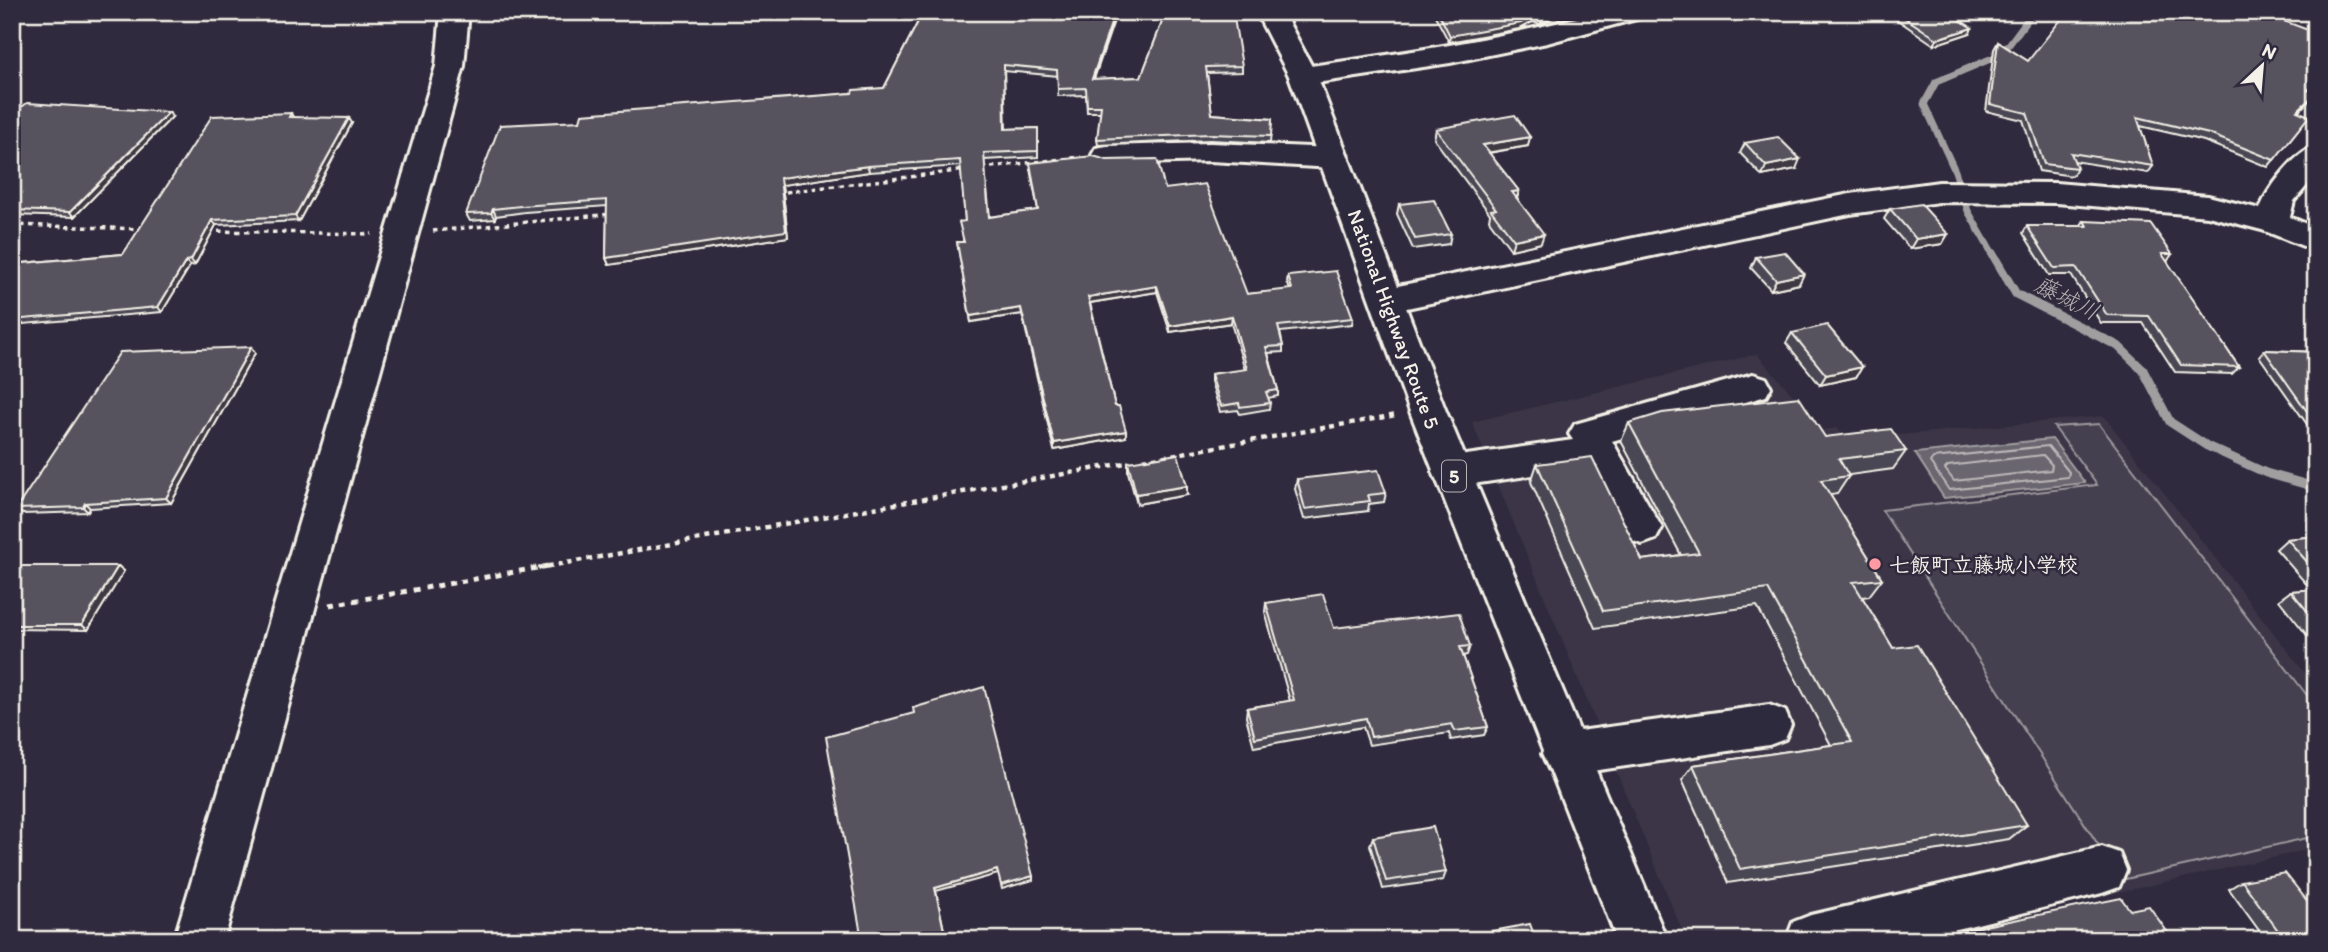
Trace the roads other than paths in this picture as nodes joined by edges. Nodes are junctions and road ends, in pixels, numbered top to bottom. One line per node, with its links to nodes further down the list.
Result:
1 (455, 12): 18 (main road)
2 (1269, 12): 4 (main road, National Highway Route 5 / 5)
3 (1630, 12): 4 (main road)
4 (1303, 76): 7 (main road, National Highway Route 5 / 5)
5 (1107, 155): 7 (main road)
6 (2316, 155): 8 (main road)
7 (1334, 158): 10 (main road, National Highway Route 5 / 5)
8 (2272, 222): 9 (main road); 10 (main road)
9 (2316, 240)
10 (1388, 300): 13 (main road, National Highway Route 5 / 5)
11 (1753, 387): 12 (main road)
12 (1598, 451): 13 (main road); 14 (main road)
13 (1452, 472): 16 (main road, National Highway Route 5 / 5)
14 (1642, 528)
15 (1769, 725): 16 (main road)
16 (1565, 754): 19 (main road, National Highway Route 5 / 5)
17 (2102, 870): 20 (main road)
18 (200, 940)
19 (1642, 940)
20 (1811, 940)

